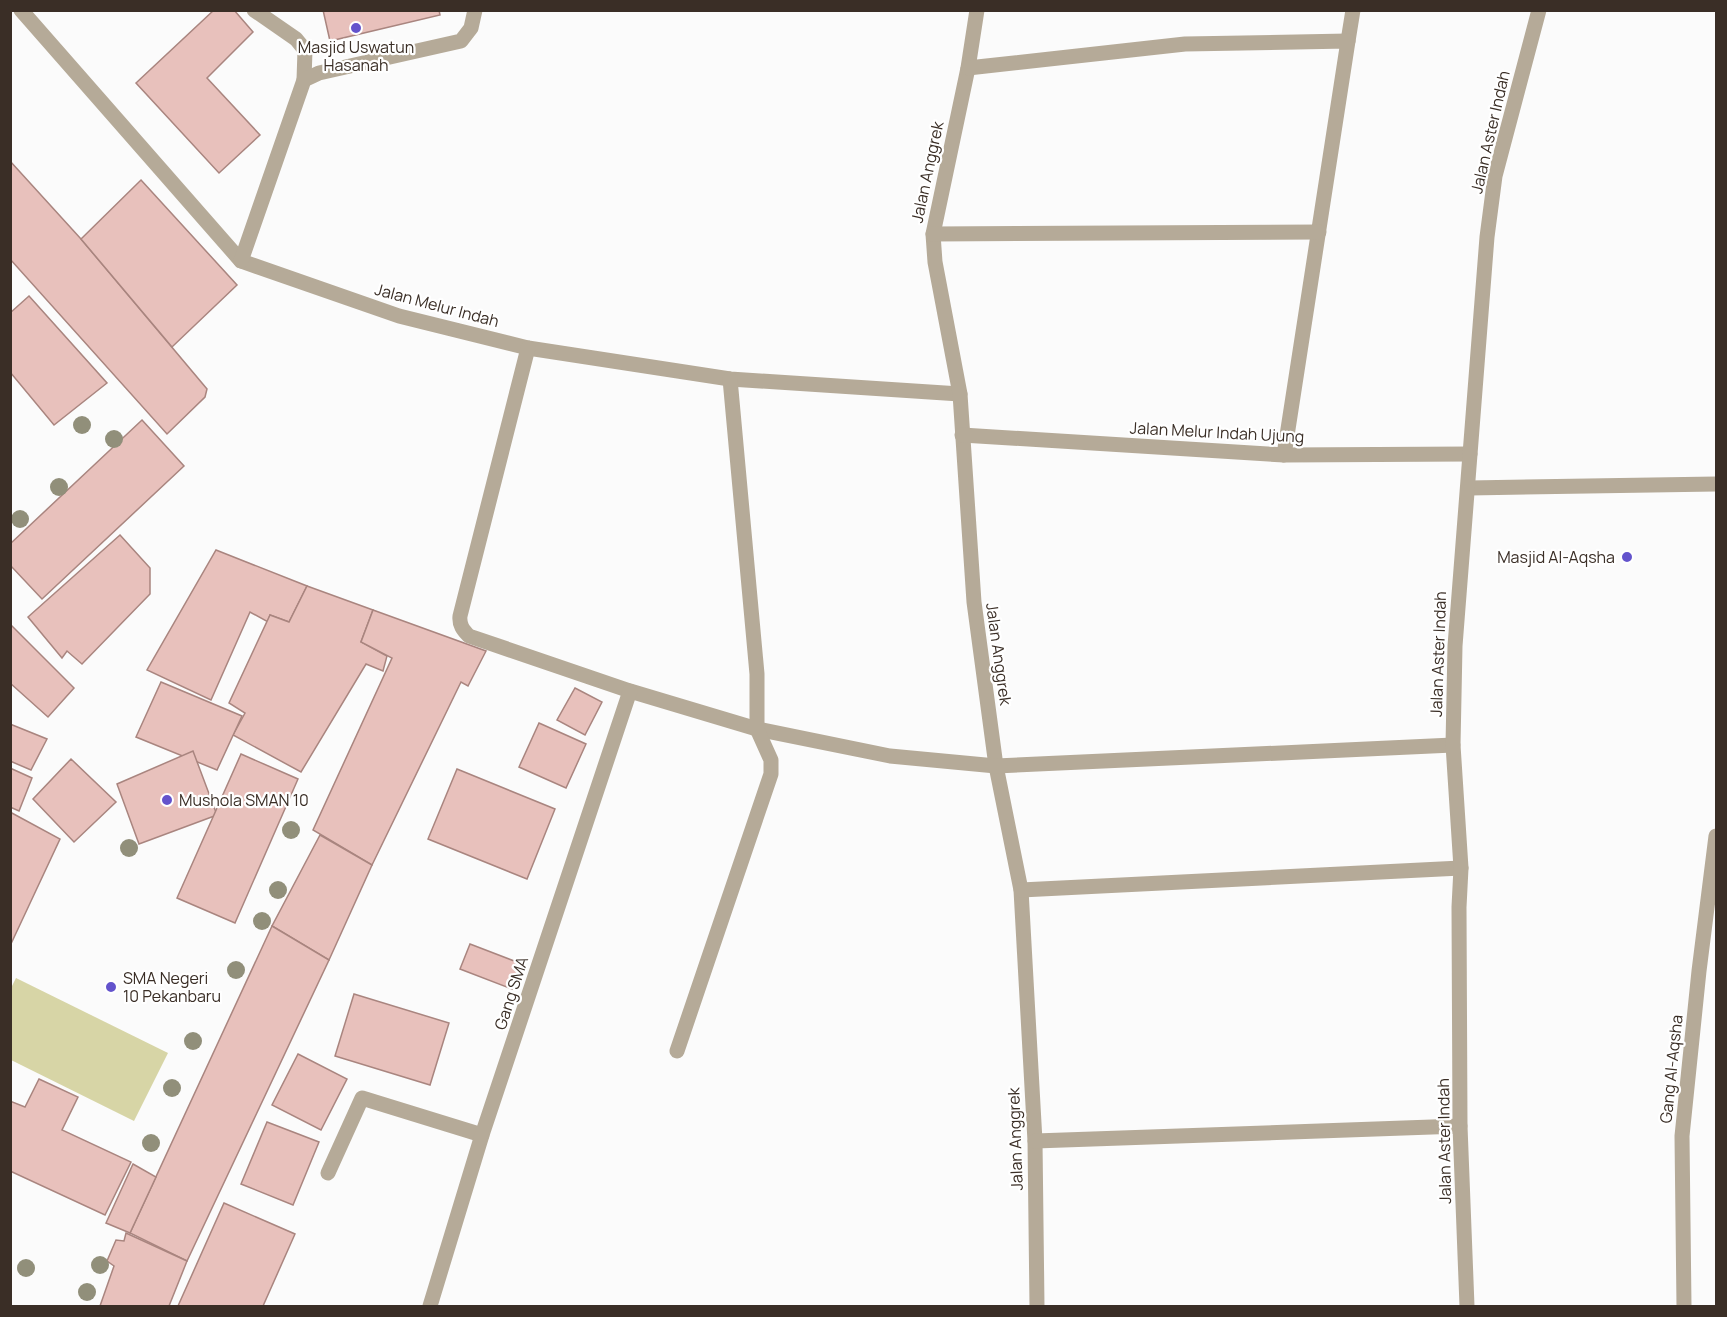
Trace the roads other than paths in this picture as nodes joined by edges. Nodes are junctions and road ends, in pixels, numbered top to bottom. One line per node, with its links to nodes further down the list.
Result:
1 (21, 10): 12 (street, Jalan Melur Indah)
2 (254, 10): 9 (street)
3 (475, 10): 9 (street)
4 (976, 10): 8 (street, Jalan Anggrek)
5 (1353, 10): 7 (street)
6 (1539, 10): 18 (street, Jalan Aster Indah)
7 (1348, 41): 8 (street); 10 (street)
8 (968, 68): 11 (street, Jalan Anggrek)
9 (304, 80): 12 (street)
10 (1319, 232): 11 (street); 17 (street)
11 (933, 234): 15 (street, Jalan Anggrek)
12 (241, 261): 13 (street, Jalan Melur Indah)
13 (528, 348): 14 (street, Jalan Melur Indah); 21 (street)
14 (730, 379): 15 (street, Jalan Melur Indah); 22 (street)
15 (960, 394): 16 (street, Jalan Anggrek)
16 (962, 435): 17 (street, Jalan Melur Indah Ujung); 24 (street, Jalan Anggrek)
17 (1284, 454): 18 (street, Jalan Melur Indah Ujung)
18 (1470, 454): 20 (street, Jalan Aster Indah)
19 (1716, 484): 20 (street)
20 (1469, 488): 23 (street, Jalan Aster Indah)
21 (630, 691): 22 (street); 30 (street, Gang SMA)
22 (757, 729): 24 (street); 28 (street)
23 (1453, 745): 24 (street); 26 (street, Jalan Aster Indah)
24 (996, 766): 27 (street, Jalan Anggrek)
25 (1716, 836): 36 (street, Gang Al-Aqsha)
26 (1461, 868): 27 (street); 29 (street, Jalan Aster Indah)
27 (1021, 890): 31 (street, Jalan Anggrek)
28 (677, 1051)
29 (1460, 1126): 31 (street); 35 (street, Jalan Aster Indah)
30 (482, 1135): 32 (street); 33 (street, Gang SMA)
31 (1035, 1141): 34 (street, Jalan Anggrek)
32 (328, 1173)
33 (430, 1306)
34 (1037, 1306)
35 (1467, 1306)
36 (1684, 1306)

